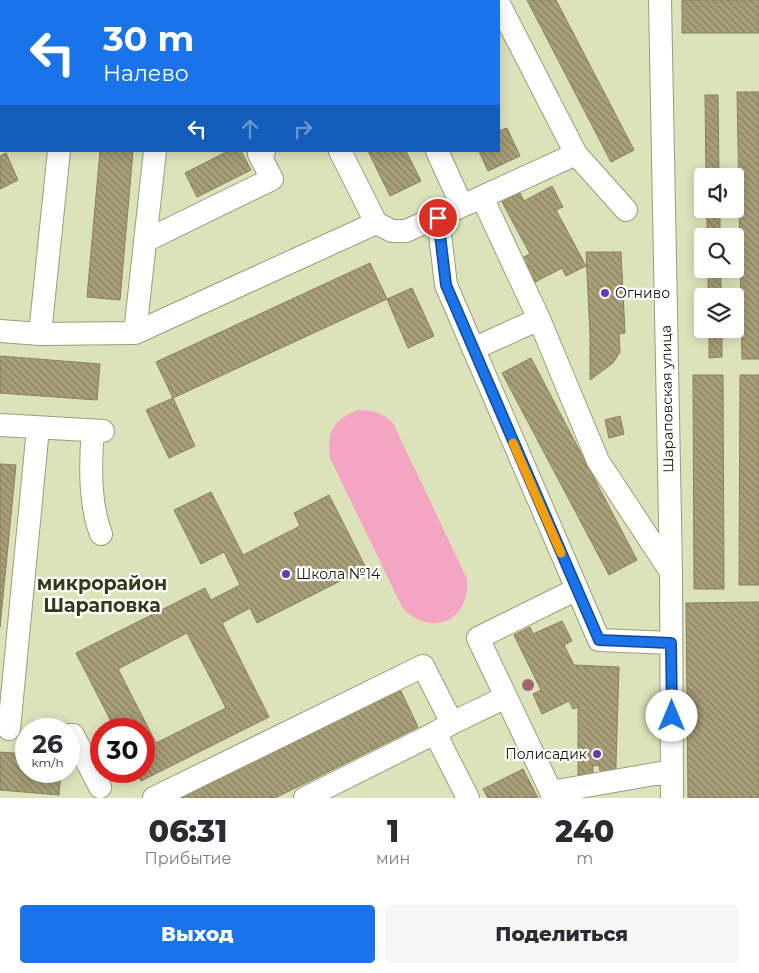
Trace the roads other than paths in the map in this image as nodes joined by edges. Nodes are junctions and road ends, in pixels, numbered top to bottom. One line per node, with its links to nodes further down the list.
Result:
1 (660, 0): 22 (street, Шараповская улица)
2 (500, 6): 8 (street)
3 (59, 152): 17 (street)
4 (155, 152): 13 (street)
5 (262, 152): 13 (street)
6 (340, 152): 12 (street)
7 (438, 152): 9 (street)
8 (576, 154): 9 (street); 10 (street)
9 (472, 201): 11 (street); 14 (street)
10 (626, 210)
11 (438, 218): 12 (street); 18 (street)
12 (376, 223): 16 (street)
13 (145, 241): 16 (street)
14 (539, 319): 18 (street); 22 (street)
15 (0, 331): 17 (street)
16 (135, 333): 17 (street)
17 (40, 334)
18 (473, 350): 23 (street)
19 (0, 425): 20 (street)
20 (38, 428): 21 (street); 27 (street)
21 (101, 534)
22 (671, 572): 24 (street, Шараповская улица)
23 (577, 589): 24 (street); 25 (street)
24 (671, 643): 29 (street, Шараповская улица)
25 (506, 697): 26 (street); 31 (street)
26 (444, 728): 32 (street); 33 (street); 34 (street)
27 (12, 730)
28 (80, 751): 30 (street)
29 (672, 771): 31 (street); 35 (street, Шараповская улица)
30 (99, 794)
31 (553, 795)
32 (154, 798)
33 (305, 798)
34 (468, 798)
35 (672, 798)

